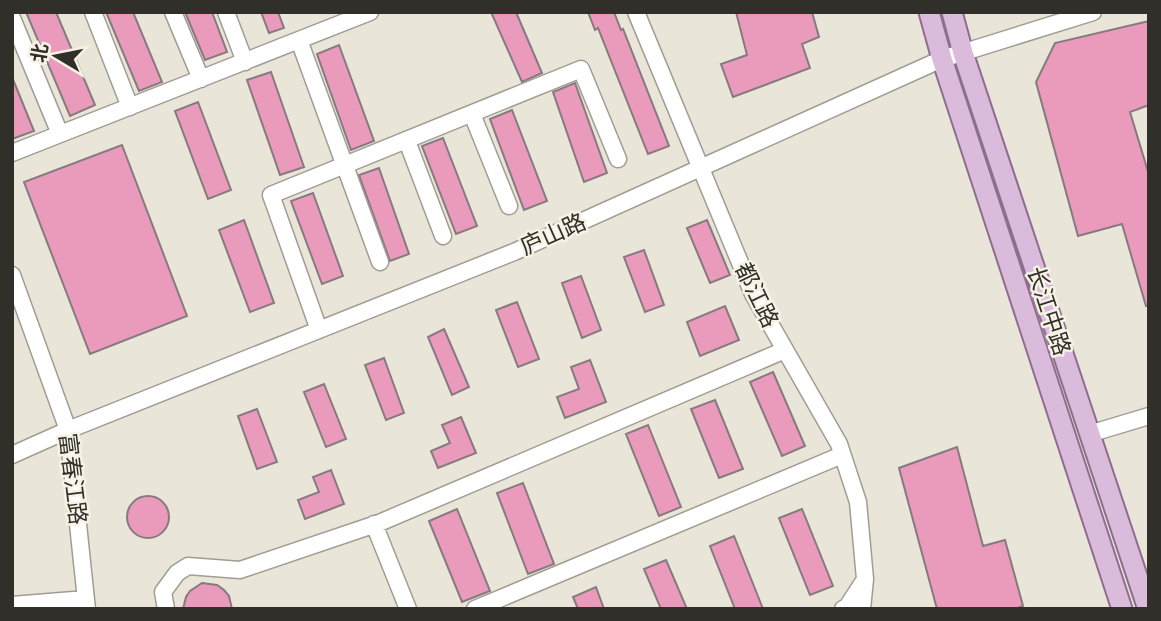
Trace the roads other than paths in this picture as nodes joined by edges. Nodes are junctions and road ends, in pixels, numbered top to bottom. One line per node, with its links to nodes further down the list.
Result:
1 (93, 12): 15 (street)
2 (173, 12): 14 (street)
3 (226, 12): 13 (street)
4 (370, 12): 10 (street)
5 (636, 12): 22 (street, 都江路)
6 (929, 12): 12 (main road, 长江中路)
7 (952, 12): 11 (main road, 长江中路)
8 (1093, 12): 11 (street, 庐山路)
9 (12, 18): 17 (street)
10 (299, 40): 13 (street); 21 (street)
11 (963, 52): 12 (street, 庐山路); 32 (main road, 长江中路)
12 (942, 59): 22 (street, 庐山路); 44 (main road, 长江中路)
13 (245, 62): 14 (street)
14 (201, 79): 15 (street)
15 (130, 107): 17 (street)
16 (472, 114): 18 (street); 20 (street); 23 (street)
17 (60, 134): 19 (street)
18 (407, 141): 21 (street); 24 (street)
19 (12, 153)
20 (618, 159)
21 (346, 166): 25 (street); 28 (street)
22 (702, 167): 28 (street, 庐山路); 29 (street, 都江路)
23 (509, 206)
24 (443, 236)
25 (380, 262)
26 (12, 275): 27 (street, 富春江路)
27 (17, 301): 31 (street, 富春江路)
28 (319, 330): 31 (street, 庐山路)
29 (785, 350): 34 (street, 都江路); 35 (street)
30 (1149, 416): 32 (street)
31 (68, 430): 33 (street, 庐山路); 37 (street, 富春江路)
32 (1089, 434): 45 (main road, 长江中路)
33 (12, 455)
34 (842, 455): 36 (street, 都江路); 41 (street)
35 (374, 524): 39 (street); 40 (street)
36 (865, 579): 42 (street); 43 (street, 都江路)
37 (87, 604): 38 (street)
38 (19, 606)
39 (166, 609)
40 (408, 609)
41 (475, 609)
42 (844, 609)
43 (862, 609)
44 (1122, 609)
45 (1148, 609)

